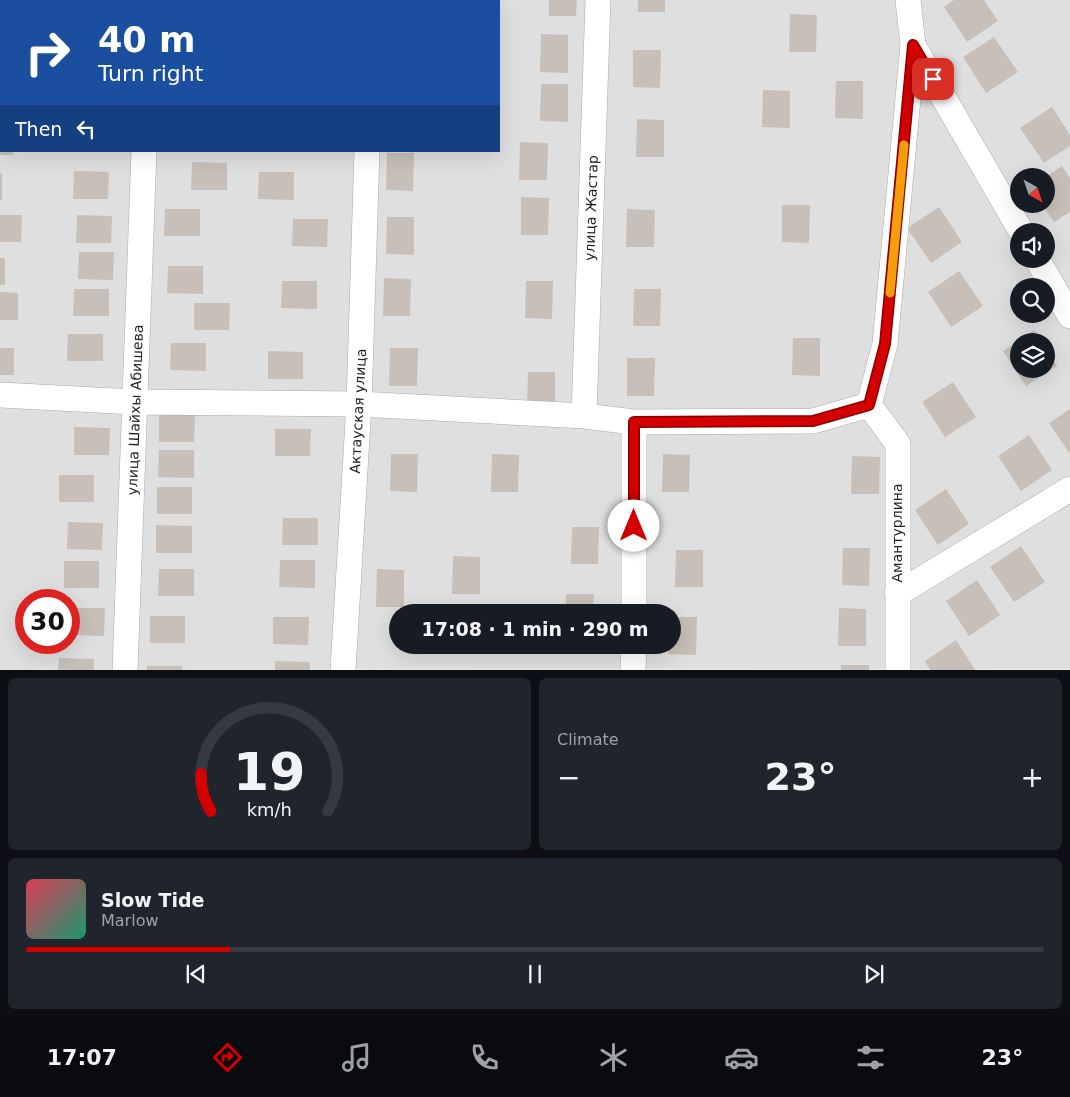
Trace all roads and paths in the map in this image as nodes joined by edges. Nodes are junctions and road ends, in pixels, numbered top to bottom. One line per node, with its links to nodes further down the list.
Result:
1 (598, 0): 13 (street, улица Жастар)
2 (908, 0): 3 (street)
3 (913, 45): 6 (street); 12 (street)
4 (144, 152): 10 (street, улица Шайхы Абишева)
5 (367, 152): 11 (street, Актауская улица)
6 (1016, 223)
7 (1042, 268): 8 (street)
8 (1070, 316)
9 (0, 395): 10 (street)
10 (135, 402): 11 (street); 19 (street, улица Шайхы Абишева)
11 (359, 404): 13 (street); 20 (street, Актауская улица)
12 (869, 405): 14 (street); 16 (street, Амантурлина)
13 (584, 416): 14 (street)
14 (634, 422): 17 (street)
15 (1070, 489): 16 (street)
16 (897, 594): 22 (street, Амантурлина)
17 (634, 604)
18 (634, 654): 21 (street)
19 (125, 670)
20 (343, 670)
21 (634, 670)
22 (898, 670)

